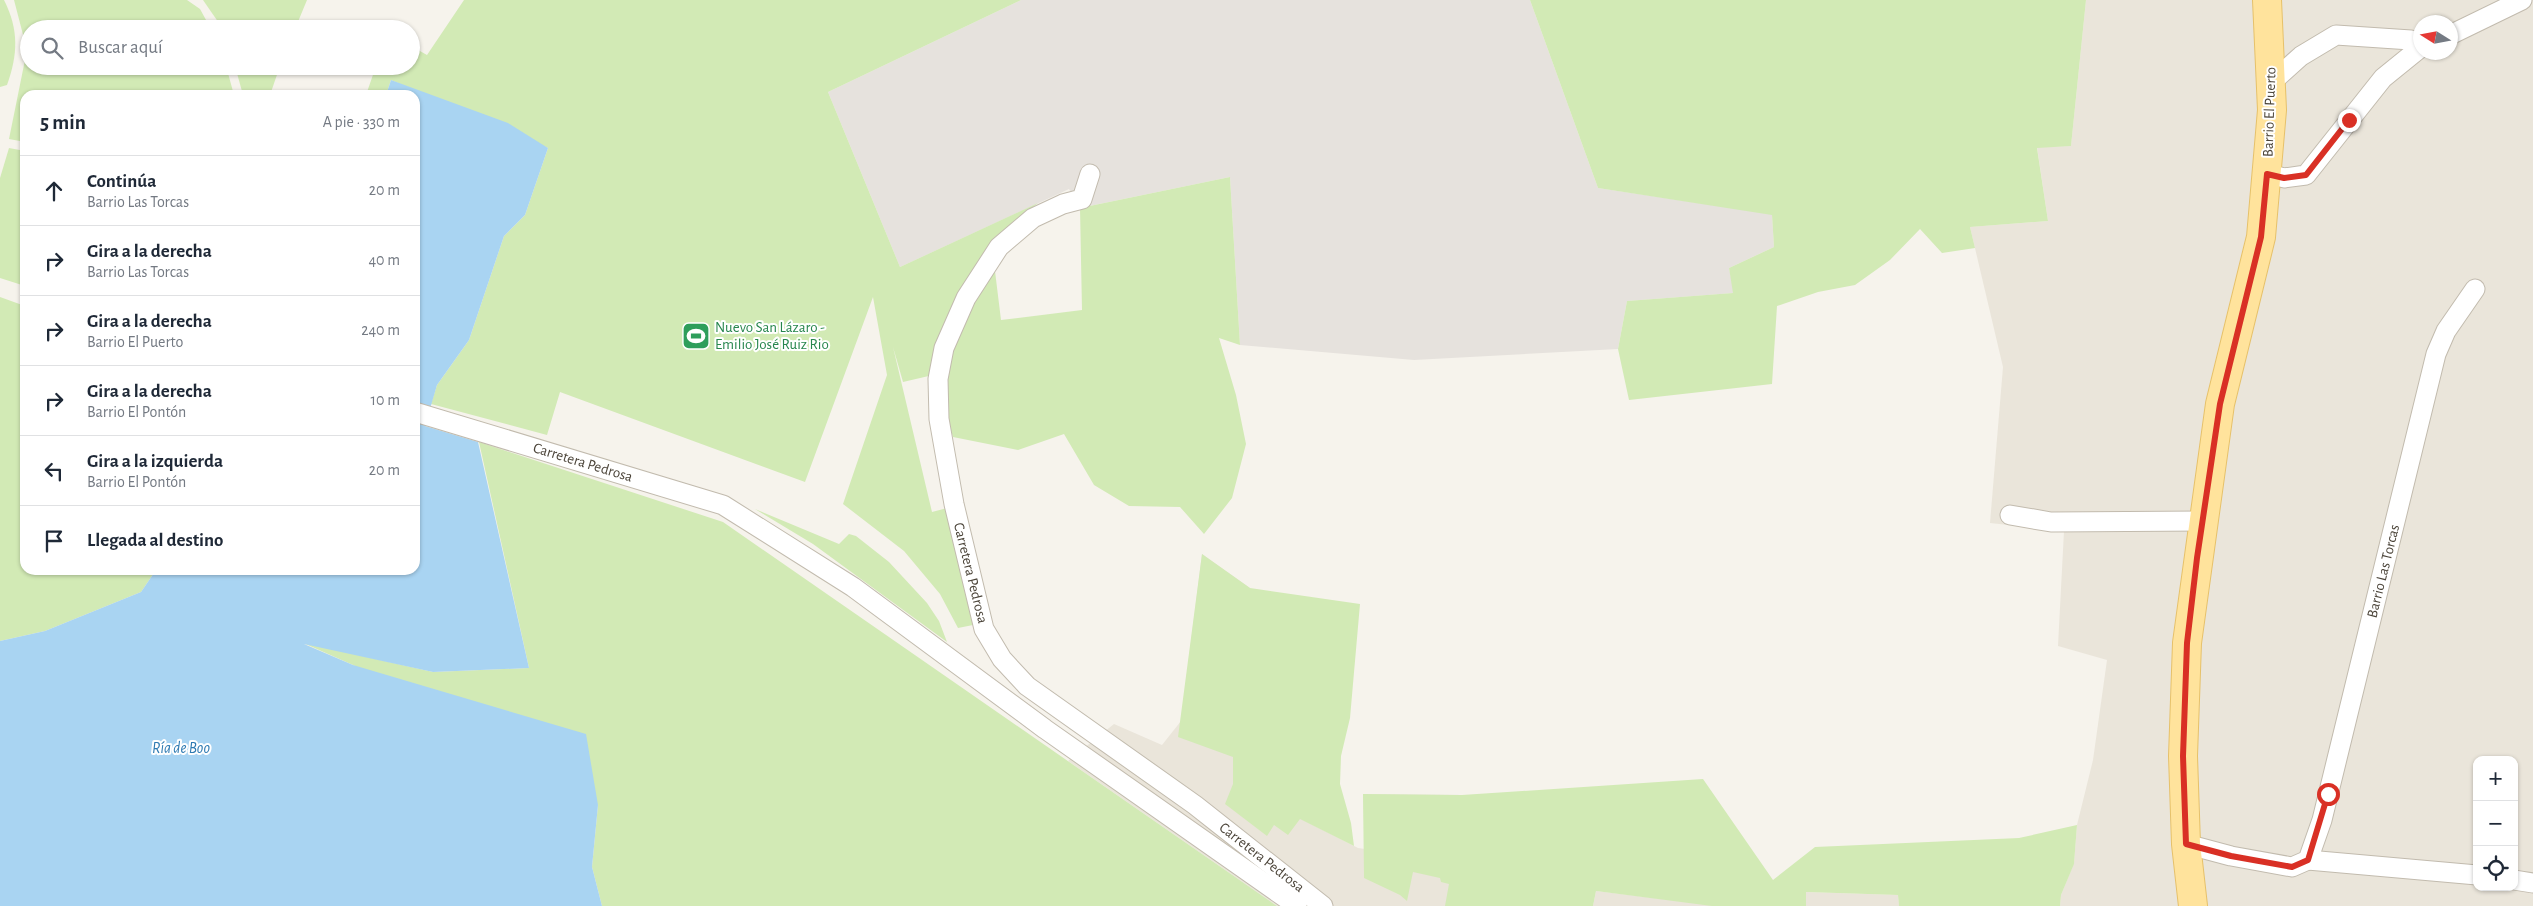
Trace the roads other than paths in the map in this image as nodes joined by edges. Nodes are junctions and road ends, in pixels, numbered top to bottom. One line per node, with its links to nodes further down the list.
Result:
1 (2267, 0): 6 (main road, Barrio El Puerto)
2 (2522, 0): 3 (street)
3 (2458, 30)
4 (2413, 42): 6 (street)
5 (2413, 53): 8 (street)
6 (2272, 82): 8 (main road, Barrio El Puerto)
7 (1090, 174): 19 (street, Carretera Pedrosa)
8 (2267, 174): 12 (main road, Barrio El Puerto)
9 (2475, 289): 14 (street, Barrio Las Torcas)
10 (420, 413): 18 (street, Carretera Pedrosa)
11 (2010, 515): 12 (street)
12 (2203, 520): 13 (main road, Barrio El Puerto)
13 (2186, 844): 14 (street); 20 (main road, Barrio El Puerto)
14 (2308, 860): 15 (street)
15 (2473, 875)
16 (2518, 881): 17 (street)
17 (2533, 883)
18 (1297, 906)
19 (1323, 906)
20 (2193, 906)

